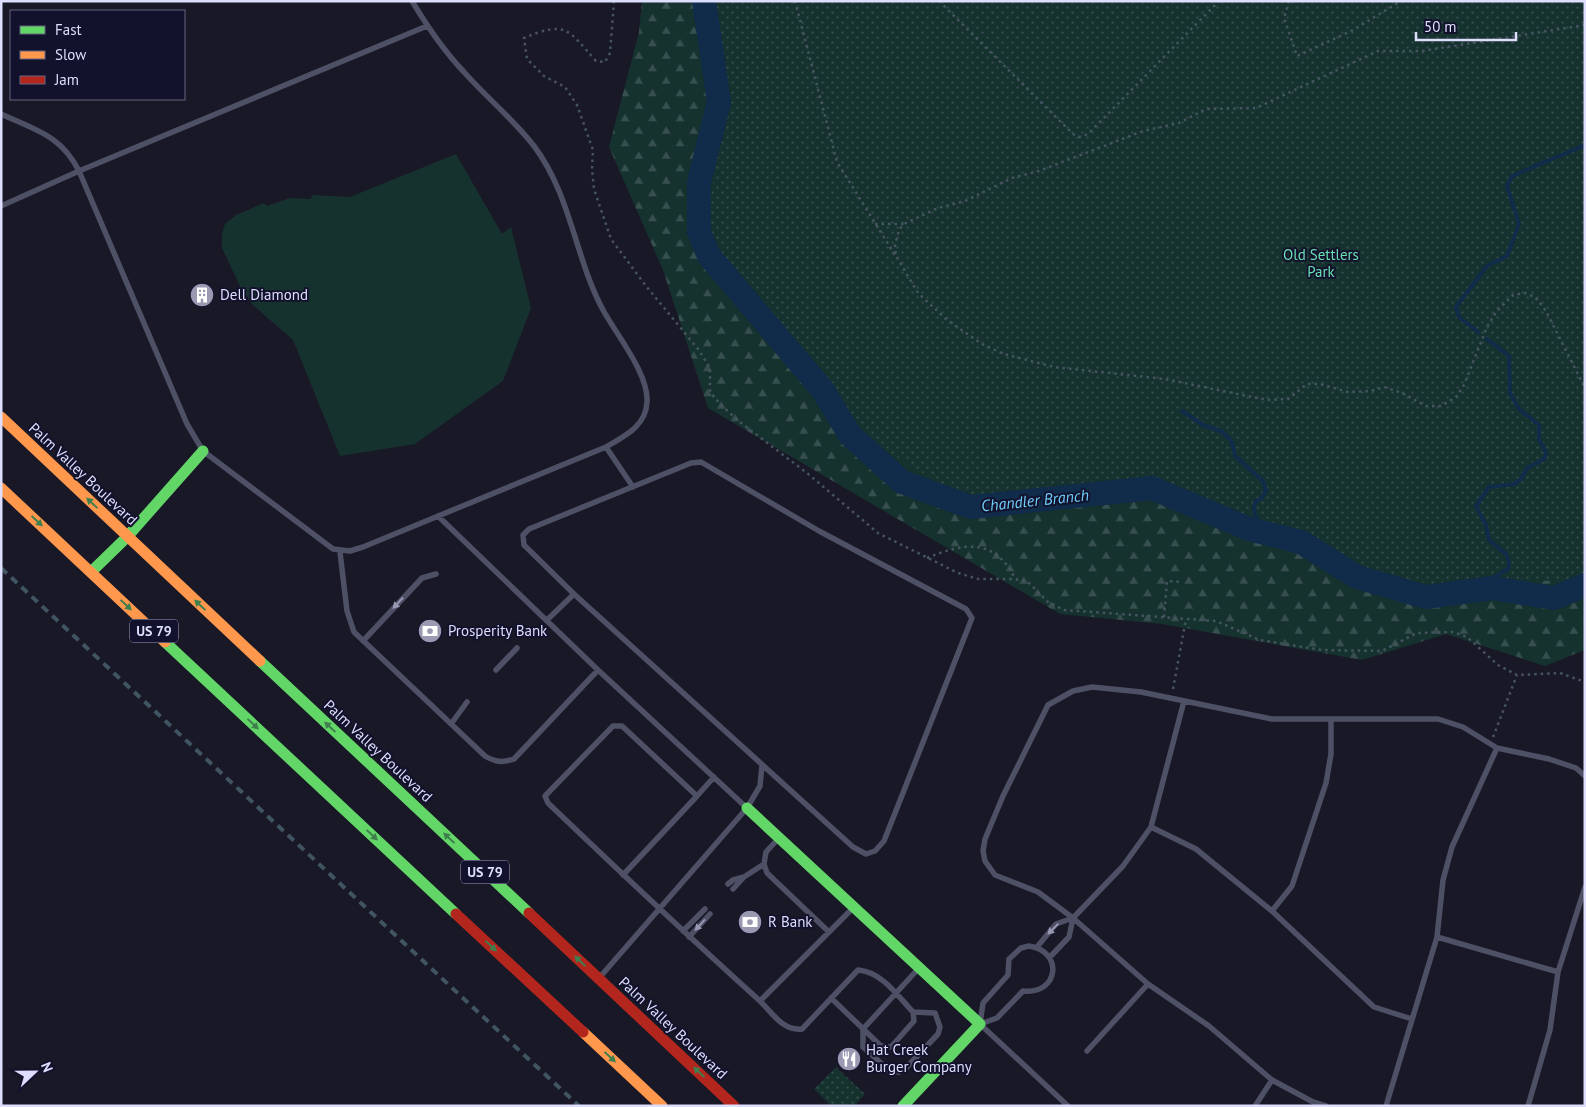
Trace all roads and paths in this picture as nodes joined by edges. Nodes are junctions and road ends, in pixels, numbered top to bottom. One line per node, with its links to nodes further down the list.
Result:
1 (412, 1): 8 (lane)
2 (614, 1): 25 (path)
3 (795, 1): 13 (path)
4 (938, 1): 5 (path)
5 (1218, 1)
6 (1289, 1): 7 (path)
7 (1401, 1)
8 (427, 26): 11 (lane); 18 (lane)
9 (1585, 26): 14 (path)
10 (1, 114): 11 (lane)
11 (79, 171): 12 (lane); 19 (lane)
12 (1, 206)
13 (875, 224): 14 (path); 15 (path)
14 (904, 224): 15 (path)
15 (896, 256): 16 (path)
16 (1585, 388)
17 (1, 417): 23 (main road, Palm Valley Boulevard / US 79, one-way to 17)
18 (606, 447): 20 (lane); 22 (lane)
19 (203, 451): 23 (main road); 24 (lane)
20 (633, 487): 30 (lane); 47 (lane)
21 (1, 488): 26 (main road, US 79, one-way to 26)
22 (438, 516): 24 (lane); 33 (lane)
23 (128, 537): 26 (main road); 74 (main road, Palm Valley Boulevard / US 79, one-way to 23)
24 (340, 552): 34 (lane)
25 (927, 558): 28 (path); 28 (path)
26 (91, 572): 85 (main road, US 79, one-way to 85)
27 (436, 574): 34 (lane, one-way to 34)
28 (1015, 579): 31 (path)
29 (1182, 582): 31 (path)
30 (574, 594): 33 (lane); 47 (lane)
31 (1164, 616): 32 (path)
32 (1186, 619): 38 (path); 40 (path)
33 (547, 620): 37 (lane)
34 (363, 641): 44 (lane)
35 (517, 648): 36 (lane)
36 (496, 670)
37 (598, 670): 44 (lane); 49 (lane)
38 (1517, 675): 39 (path); 45 (path)
39 (1585, 682)
40 (1171, 698): 41 (lane); 65 (lane)
41 (1184, 700): 43 (lane); 52 (lane)
42 (467, 702): 44 (lane)
43 (1332, 721): 45 (lane); 63 (lane)
44 (450, 724)
45 (1490, 744): 46 (lane)
46 (1497, 748): 48 (lane); 69 (lane)
47 (762, 765): 51 (lane)
48 (1585, 776)
49 (714, 777): 50 (lane); 51 (lane)
50 (697, 796): 55 (lane); 55 (lane)
51 (747, 808): 53 (main road); 62 (lane)
52 (1151, 827): 63 (lane); 65 (lane)
53 (779, 838): 54 (lane); 60 (main road)
54 (764, 864): 56 (lane); 67 (lane)
55 (623, 875): 62 (lane)
56 (744, 877): 57 (lane); 59 (lane)
57 (728, 884)
58 (1585, 888): 73 (lane)
59 (733, 889)
60 (854, 907): 67 (lane); 72 (main road)
61 (705, 909): 66 (lane)
62 (659, 910): 66 (lane); 74 (lane)
63 (1272, 911): 80 (lane)
64 (710, 914): 68 (lane, one-way to 68)
65 (1073, 918): 70 (lane, one-way to 70); 71 (lane); 75 (lane)
66 (683, 931): 68 (lane)
67 (828, 932): 78 (lane)
68 (689, 937): 78 (lane)
69 (1437, 937): 73 (lane); 80 (lane)
70 (1037, 947): 71 (lane); 81 (lane)
71 (1050, 957): 81 (lane)
72 (919, 968): 76 (lane); 81 (main road)
73 (1558, 972): 92 (lane)
74 (598, 978): 86 (main road, Palm Valley Boulevard / US 79, one-way to 74)
75 (1148, 984): 83 (lane); 84 (lane)
76 (896, 994): 77 (lane); 79 (lane); 82 (lane)
77 (831, 998): 78 (lane); 82 (lane)
78 (760, 1001)
79 (914, 1012): 82 (lane); 82 (lane)
80 (1412, 1019): 91 (lane)
81 (980, 1024): 87 (main road); 88 (lane)
82 (863, 1029)
83 (1087, 1051)
84 (1272, 1080): 89 (lane); 90 (lane)
85 (662, 1106)
86 (734, 1106)
87 (903, 1106)
88 (1068, 1106)
89 (1255, 1106)
90 (1326, 1106)
91 (1386, 1106)
92 (1528, 1106)

